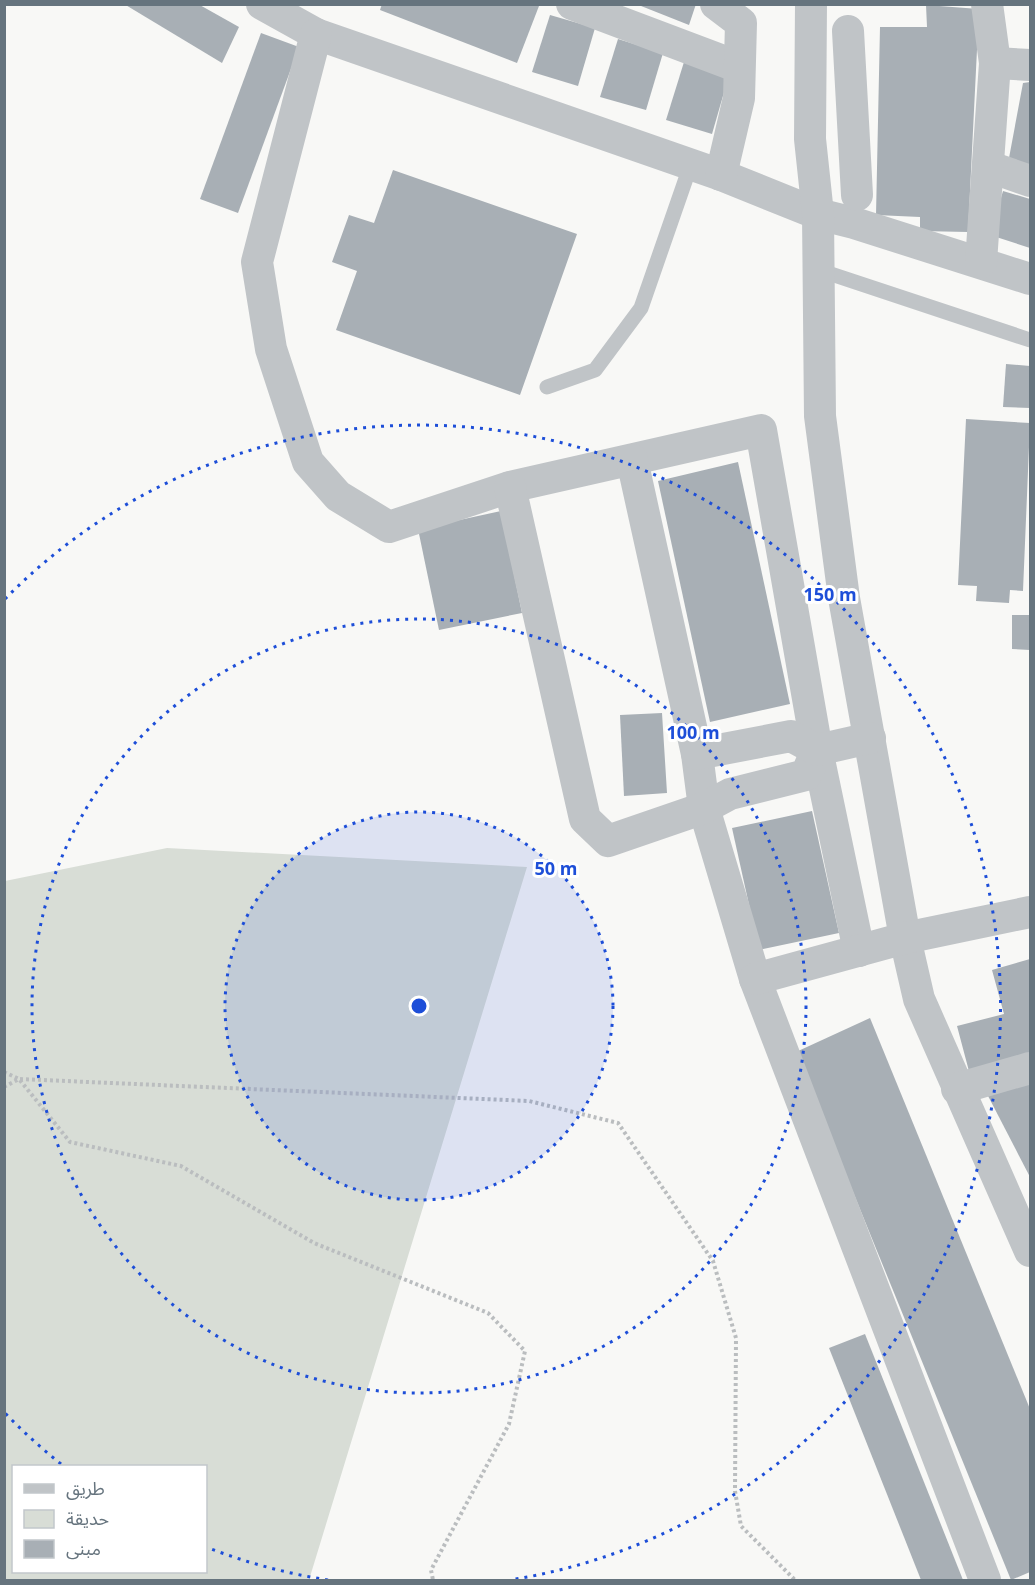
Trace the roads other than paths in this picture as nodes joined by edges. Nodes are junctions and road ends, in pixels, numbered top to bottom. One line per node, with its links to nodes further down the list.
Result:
1 (262, 4): 7 (street)
2 (572, 4): 10 (street)
3 (716, 4): 10 (street)
4 (987, 4): 8 (street)
5 (812, 13): 12 (street)
6 (848, 31): 11 (street)
7 (316, 34): 13 (street); 25 (street)
8 (995, 63): 9 (street); 14 (street)
9 (1030, 65)
10 (739, 67): 15 (street)
11 (854, 138): 12 (street); 17 (street)
12 (810, 139): 18 (street)
13 (691, 164): 15 (street); 23 (lane)
14 (990, 167): 16 (street); 19 (street)
15 (721, 175): 18 (street)
16 (1030, 181)
17 (857, 195)
18 (818, 214): 19 (street); 20 (street)
19 (981, 262): 21 (street)
20 (819, 270): 22 (lane); 26 (street)
21 (1030, 279)
22 (1030, 340)
23 (547, 387)
24 (632, 460): 25 (street); 27 (street); 28 (street)
25 (510, 487): 29 (street)
26 (870, 738): 27 (street); 31 (street)
27 (817, 750): 28 (street); 29 (street); 32 (street)
28 (697, 754): 29 (street)
29 (704, 808): 33 (street)
30 (1030, 912): 31 (street)
31 (905, 938): 32 (street); 35 (street)
32 (859, 951): 33 (street)
33 (755, 979): 38 (street)
34 (1030, 1068): 35 (street)
35 (957, 1089): 36 (street)
36 (1021, 1207): 37 (street)
37 (1030, 1251)
38 (985, 1581)

